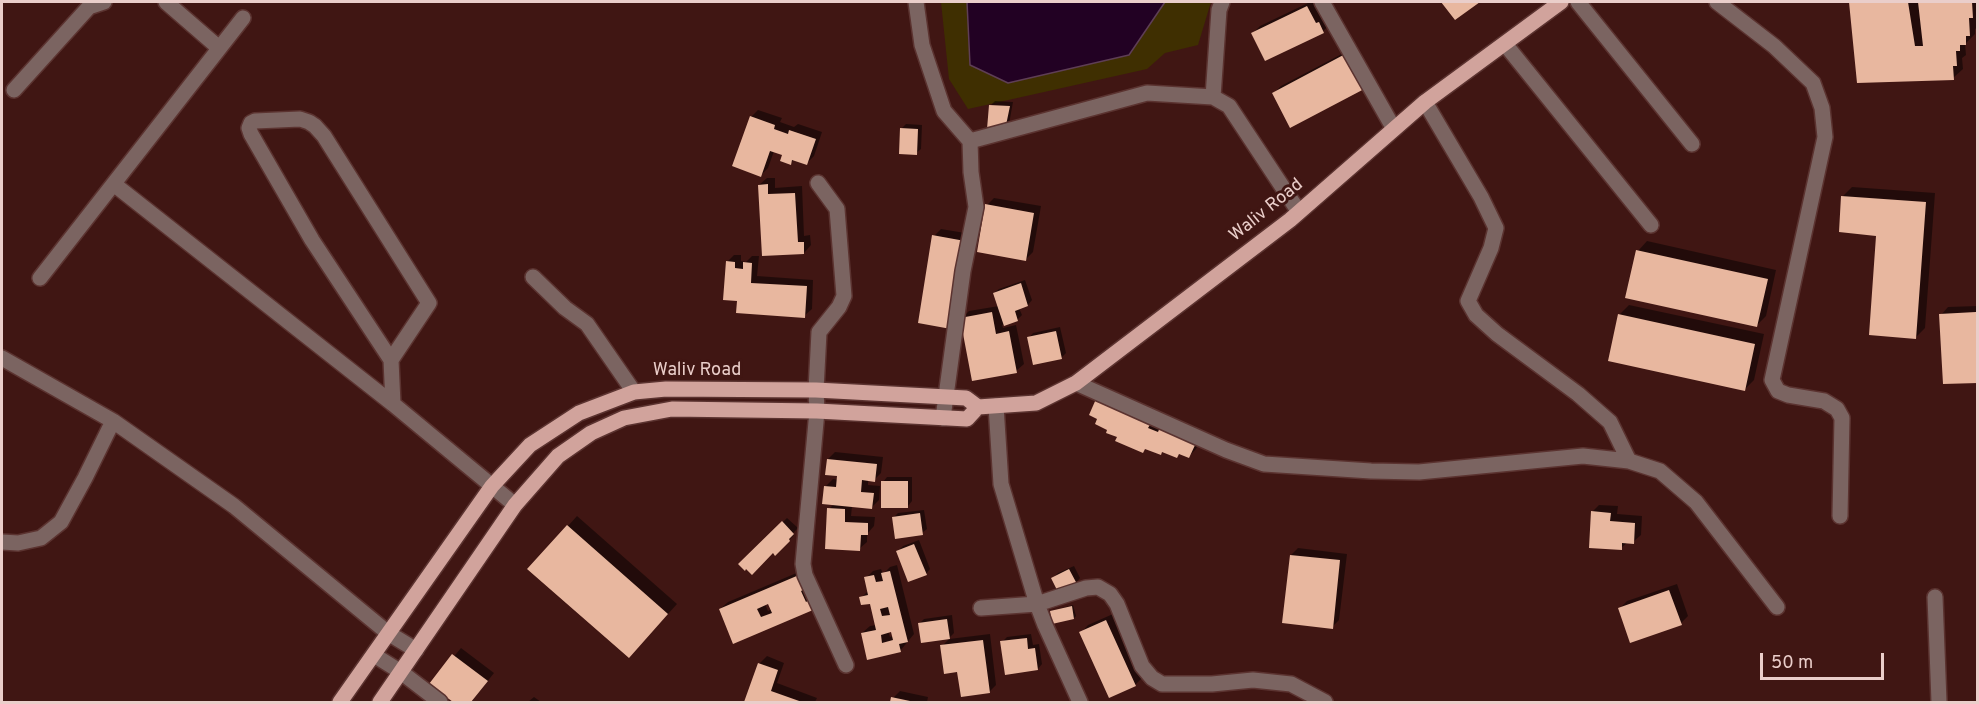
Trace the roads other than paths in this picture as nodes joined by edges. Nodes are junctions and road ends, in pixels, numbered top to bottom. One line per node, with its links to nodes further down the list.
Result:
1 (104, 2): 12 (street)
2 (166, 2): 11 (street)
3 (916, 2): 16 (street)
4 (1222, 2): 13 (street)
5 (1322, 2): 15 (street)
6 (1578, 2): 17 (street)
7 (1717, 2): 39 (street)
8 (1554, 3): 10 (main road, Waliv Road)
9 (243, 18): 11 (street)
10 (1505, 44): 14 (main road, Waliv Road); 21 (street)
11 (219, 48): 19 (street)
12 (14, 90)
13 (1213, 97): 16 (street); 20 (street)
14 (1425, 102): 15 (main road, Waliv Road); 36 (street)
15 (1394, 129): 20 (main road, Waliv Road)
16 (970, 141): 29 (street)
17 (1692, 144)
18 (818, 183): 27 (street)
19 (115, 185): 23 (street); 30 (street)
20 (1299, 212): 26 (main road, Waliv Road)
21 (1652, 225)
22 (533, 277): 28 (street)
23 (40, 278)
24 (2, 358): 35 (street)
25 (391, 360): 25 (street); 30 (street)
26 (1076, 383): 31 (main road, Waliv Road); 36 (street)
27 (816, 390): 28 (main road, Waliv Road); 29 (main road, Waliv Road); 33 (street)
28 (634, 392): 37 (main road, Waliv Road)
29 (945, 398): 32 (main road, Waliv Road); 34 (street)
30 (393, 404): 37 (street)
31 (996, 406): 32 (main road, Waliv Road); 42 (street)
32 (978, 407): 34 (main road, Waliv Road)
33 (817, 411): 34 (main road, Waliv Road); 38 (main road, Waliv Road); 48 (street)
34 (943, 418)
35 (112, 421): 40 (street); 45 (street)
36 (1629, 461): 44 (street)
37 (492, 486): 38 (street); 45 (main road, Waliv Road)
38 (515, 505): 46 (main road, Waliv Road)
39 (1839, 516)
40 (2, 542)
41 (1935, 597): 55 (street)
42 (1037, 604): 43 (street); 53 (street); 54 (street)
43 (981, 608)
44 (1778, 608)
45 (388, 633): 46 (street); 47 (main road, Waliv Road)
46 (416, 650): 49 (main road, Waliv Road)
47 (374, 654): 49 (street); 50 (main road, Waliv Road)
48 (846, 665)
49 (401, 672): 51 (main road, Waliv Road); 52 (street)
50 (340, 702)
51 (380, 702)
52 (440, 702)
53 (1080, 702)
54 (1325, 702)
55 (1939, 702)

